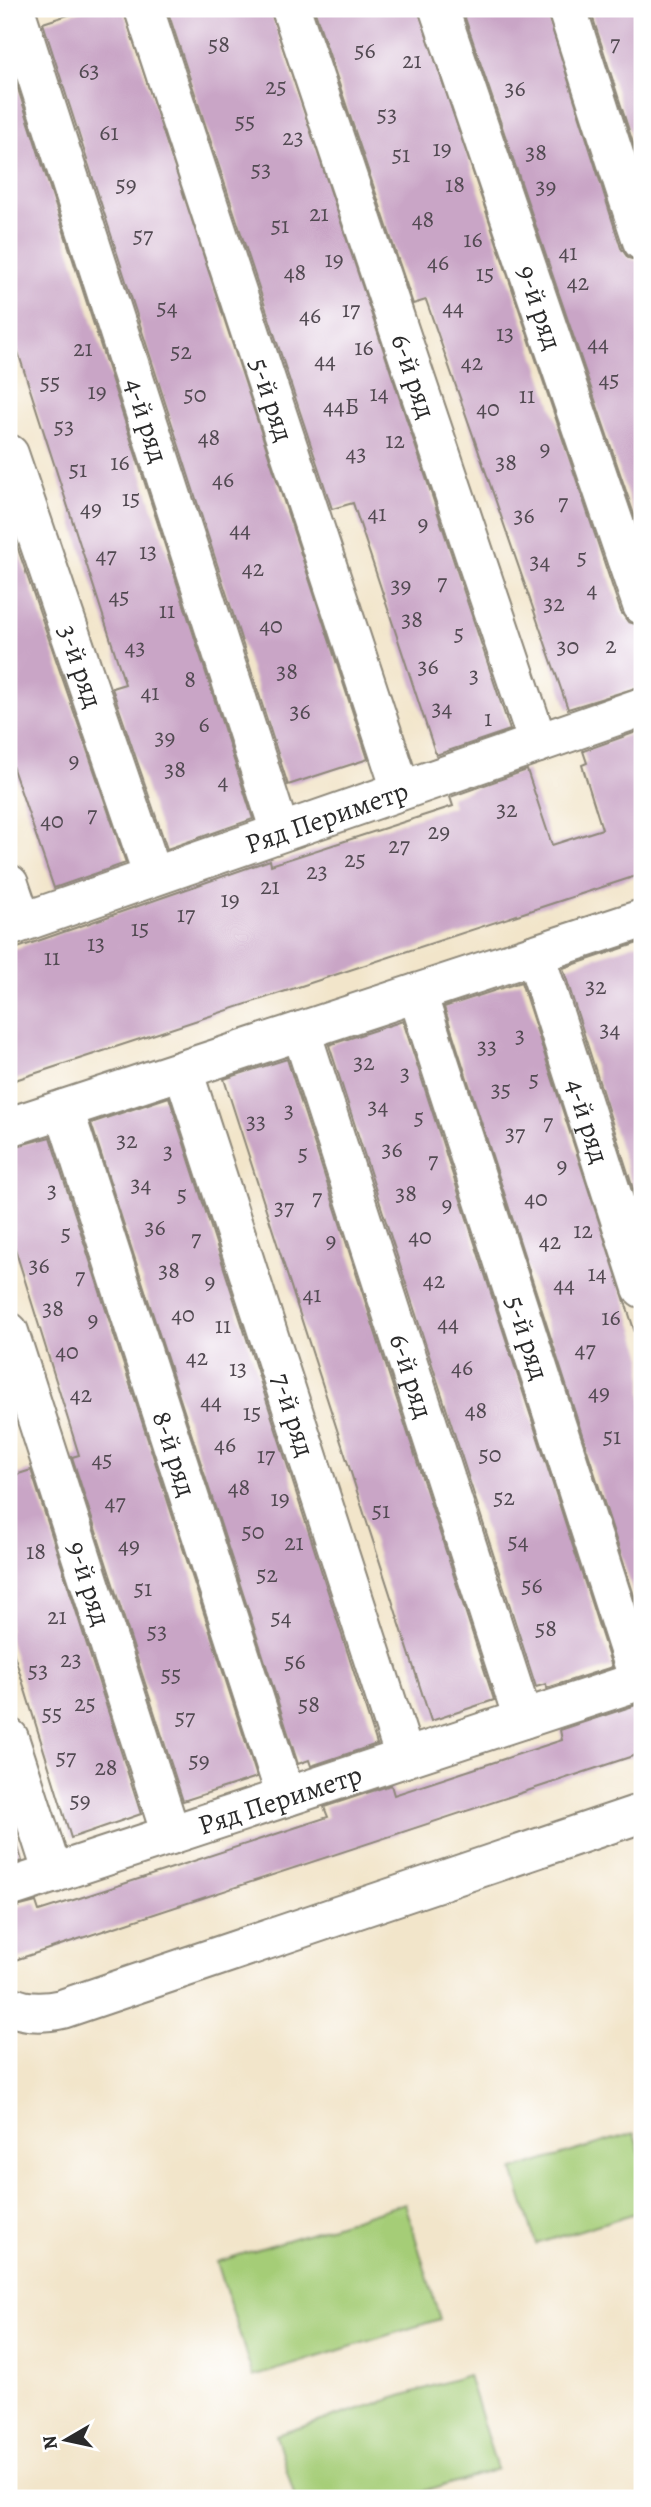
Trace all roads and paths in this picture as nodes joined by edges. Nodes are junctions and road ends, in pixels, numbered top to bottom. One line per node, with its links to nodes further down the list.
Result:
1 (15, 9): 12 (street, 4-й ряд)
2 (144, 9): 11 (street, 5-й ряд)
3 (291, 9): 10 (street, 6-й ряд)
4 (439, 9): 8 (street, 9-й ряд)
5 (567, 9): 6 (street)
6 (642, 240)
7 (9, 454): 13 (street, 3-й ряд)
8 (642, 605)
9 (642, 707): 10 (street, Ряд Периметр)
10 (538, 743): 11 (street, Ряд Периметр)
11 (401, 790): 12 (street, Ряд Периметр)
12 (280, 832): 13 (street, Ряд Периметр)
13 (153, 876): 16 (street, Ряд Периметр)
14 (9, 884): 16 (street)
15 (642, 919): 17 (street)
16 (15, 925)
17 (535, 954): 18 (street); 23 (street, 4-й ряд)
18 (417, 993): 19 (street); 25 (street, 5-й ряд)
19 (301, 1031): 20 (street); 26 (street, 6-й ряд)
20 (183, 1070): 21 (street); 28 (street, 7-й ряд)
21 (64, 1109): 22 (street); 29 (street, 8-й ряд)
22 (9, 1127)
23 (642, 1287)
24 (9, 1332): 31 (street, 9-й ряд)
25 (641, 1681): 26 (street, Ряд Периметр)
26 (523, 1719): 28 (street, Ряд Периметр)
27 (9, 1738): 32 (street)
28 (405, 1758): 29 (street, Ряд Периметр)
29 (286, 1797): 31 (street, Ряд Периметр)
30 (642, 1813): 34 (street)
31 (171, 1835): 32 (street, Ряд Периметр)
32 (53, 1874): 33 (street, Ряд Периметр)
33 (9, 1888)
34 (9, 2005)

